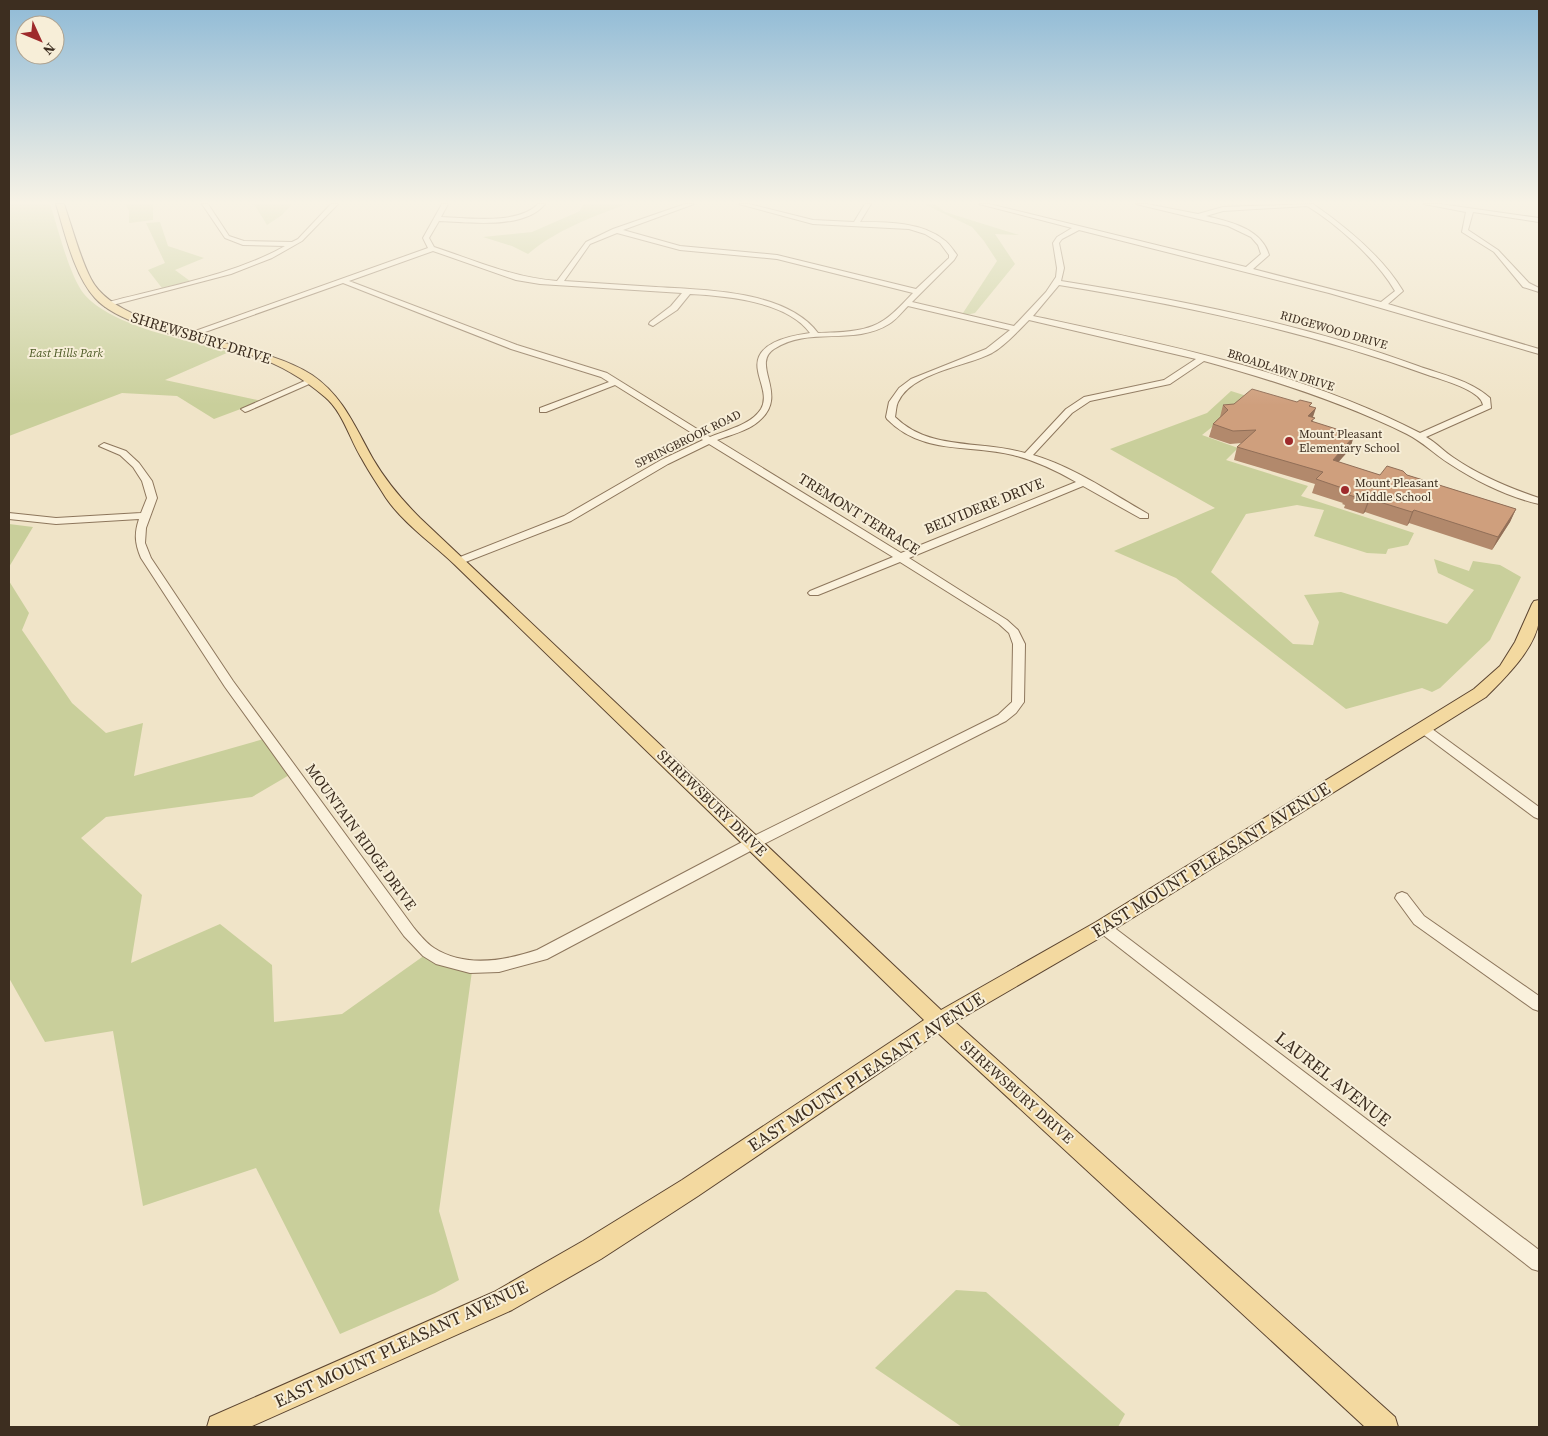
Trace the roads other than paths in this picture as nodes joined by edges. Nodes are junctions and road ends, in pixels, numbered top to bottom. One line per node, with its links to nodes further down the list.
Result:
1 (83, 271): 20 (main road, SHREWSBURY DRIVE)
2 (231, 271): 20 (street)
3 (371, 271): 12 (street)
4 (498, 271): 14 (street)
5 (568, 271): 14 (street)
6 (833, 271): 17 (street)
7 (940, 271): 17 (street, SPRINGBROOK ROAD)
8 (1060, 271): 13 (street)
9 (1256, 271): 19 (street)
10 (1385, 271): 19 (street)
11 (1514, 271): 15 (street)
12 (344, 281): 24 (street); 29 (street, TREMONT TERRACE)
13 (1057, 283): 21 (street); 32 (street, RIDGEWOOD DRIVE)
14 (558, 284): 16 (street)
15 (1539, 290)
16 (688, 291): 22 (street); 25 (street)
17 (918, 292): 18 (street, SPRINGBROOK ROAD)
18 (906, 304): 23 (street); 25 (street, SPRINGBROOK ROAD)
19 (1382, 304): 26 (street)
20 (108, 305): 24 (main road, SHREWSBURY DRIVE)
21 (1027, 317): 23 (street); 27 (street, BROADLAWN DRIVE)
22 (654, 324)
23 (1014, 329): 35 (street)
24 (188, 335): 28 (main road, SHREWSBURY DRIVE)
25 (816, 336): 33 (street, SPRINGBROOK ROAD)
26 (1539, 352)
27 (1202, 358): 32 (street, BROADLAWN DRIVE); 35 (street)
28 (312, 381): 30 (street); 42 (main road, SHREWSBURY DRIVE)
29 (616, 382): 31 (street); 33 (street, TREMONT TERRACE)
30 (245, 409)
31 (543, 410)
32 (1418, 437): 37 (street, BROADLAWN DRIVE)
33 (711, 440): 41 (street, TREMONT TERRACE); 42 (street, SPRINGBROOK ROAD)
34 (104, 446): 39 (street, MOUNTAIN RIDGE DRIVE)
35 (1028, 456): 36 (street)
36 (1084, 482): 40 (street); 41 (street, BELVIDERE DRIVE)
37 (1539, 501)
38 (9, 516): 39 (street)
39 (145, 516): 47 (street, MOUNTAIN RIDGE DRIVE)
40 (1144, 516)
41 (900, 556): 43 (street, BELVIDERE DRIVE); 47 (street, TREMONT TERRACE)
42 (459, 561): 47 (main road, SHREWSBURY DRIVE)
43 (814, 594)
44 (1539, 604): 45 (main road, EAST MOUNT PLEASANT AVENUE)
45 (1424, 729): 46 (street); 49 (main road, EAST MOUNT PLEASANT AVENUE)
46 (1539, 814)
47 (753, 843): 51 (main road, SHREWSBURY DRIVE)
48 (1402, 898): 50 (street)
49 (1103, 927): 51 (main road, EAST MOUNT PLEASANT AVENUE); 52 (street, LAUREL AVENUE)
50 (1539, 1004)
51 (939, 1021): 53 (main road, EAST MOUNT PLEASANT AVENUE); 54 (main road, SHREWSBURY DRIVE)
52 (1539, 1262)
53 (220, 1427)
54 (1385, 1427)

